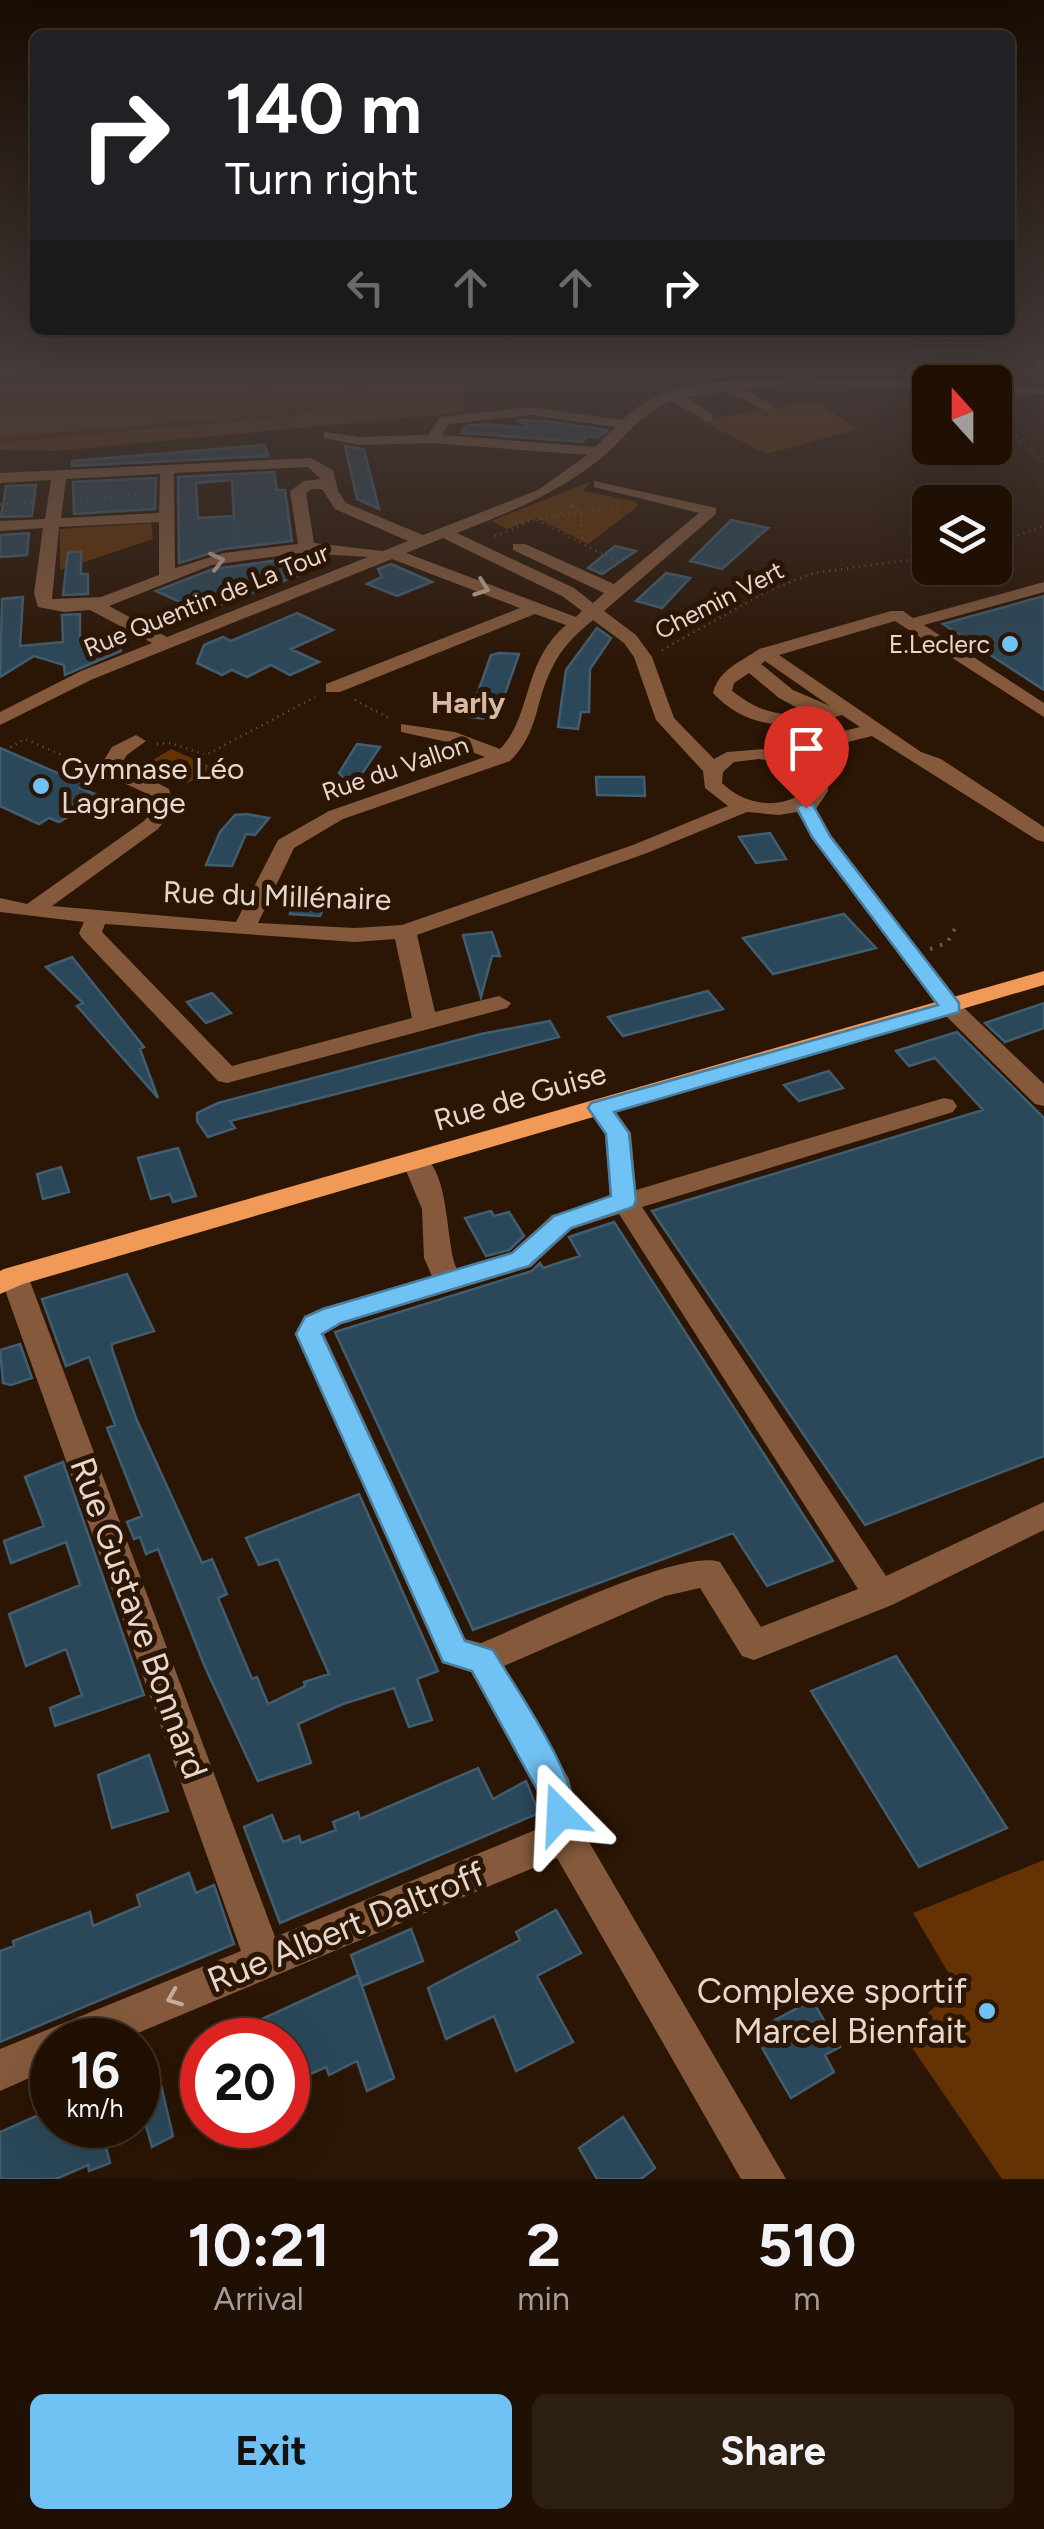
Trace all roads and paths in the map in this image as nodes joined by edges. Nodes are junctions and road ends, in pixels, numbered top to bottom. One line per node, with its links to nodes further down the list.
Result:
1 (58, 474): 12 (street)
2 (48, 475): 7 (street)
3 (166, 475): 10 (street)
4 (232, 475): 29 (path)
5 (326, 475): 8 (street)
6 (567, 475): 22 (street, Rue Quentin de La Tour)
7 (0, 478)
8 (329, 484): 25 (street); 27 (street)
9 (599, 484): 11 (street); 14 (path)
10 (167, 493): 12 (path); 16 (street)
11 (664, 498): 15 (path); 31 (street, Rue du Vallon)
12 (54, 501): 13 (path); 19 (street)
13 (0, 504)
14 (572, 506): 15 (path); 17 (path)
15 (581, 513): 17 (path); 26 (path)
16 (165, 517): 19 (street); 32 (street)
17 (554, 517): 18 (path)
18 (538, 520): 23 (path); 23 (path); 26 (path)
19 (52, 523): 20 (street); 35 (street)
20 (0, 526)
21 (1044, 526): 24 (path)
22 (445, 533): 25 (street, Rue Quentin de La Tour); 37 (street)
23 (490, 534): 34 (street)
24 (1012, 537)
25 (422, 541): 28 (street, Rue Quentin de La Tour)
26 (582, 543): 31 (path)
27 (307, 551): 28 (street); 29 (street)
28 (387, 555): 36 (street, one-way to 36); 40 (street, Rue Quentin de La Tour)
29 (237, 556): 32 (street, one-way to 29)
30 (912, 560): 41 (path, Chemin Vert)
31 (640, 573): 34 (street, Rue du Vallon)
32 (167, 577): 35 (street)
33 (1044, 586): 39 (street)
34 (618, 592): 37 (street, Rue du Vallon)
35 (92, 604): 40 (street)
36 (534, 608): 38 (street); 43 (street)
37 (595, 609): 38 (street, Rue du Vallon); 41 (street)
38 (576, 622): 54 (street, Rue du Vallon)
39 (909, 624): 42 (street); 44 (street)
40 (166, 643): 46 (street, Rue Quentin de La Tour)
41 (643, 657): 49 (street)
42 (756, 658): 45 (street); 45 (street)
43 (334, 688): 47 (path); 55 (path)
44 (1044, 711)
45 (835, 712): 48 (street)
46 (0, 719)
47 (408, 728): 54 (street)
48 (879, 732): 52 (street); 56 (street); 62 (street)
49 (679, 736): 53 (street); 57 (street)
50 (136, 741): 55 (street)
51 (0, 753): 55 (path)
52 (775, 753): 53 (street); 56 (street)
53 (738, 754): 57 (street)
54 (503, 757): 68 (street, Rue du Vallon)
55 (114, 769): 65 (street)
56 (818, 776): 58 (street)
57 (714, 779): 59 (street); 61 (street)
58 (812, 798): 60 (street); 63 (street)
59 (745, 806): 60 (street); 61 (street, Rue du Millénaire)
60 (776, 809): 63 (street)
61 (711, 817): 69 (street, Rue du Millénaire)
62 (1044, 836)
63 (821, 837): 70 (street)
64 (0, 904): 65 (street, Rue du Millénaire)
65 (31, 912): 66 (street, Rue du Millénaire)
66 (96, 918): 68 (street, Rue du Millénaire); 74 (street)
67 (958, 923): 70 (path)
68 (244, 930): 69 (street, Rue du Millénaire)
69 (405, 932): 74 (street)
70 (912, 956): 73 (street)
71 (1044, 978): 73 (main road, Rue de Guise)
72 (499, 1004): 74 (street)
73 (951, 1008): 75 (street); 77 (main road, Rue de Guise)
74 (425, 1022)
75 (1040, 1089)
76 (944, 1106): 79 (street)
77 (600, 1108): 78 (main road, Rue de Guise); 79 (street)
78 (416, 1161): 80 (main road, Rue de Guise); 81 (street)
79 (624, 1200): 81 (street); 83 (street)
80 (5, 1279): 86 (street, Rue Gustave Bonnard)
81 (449, 1281): 84 (street)
82 (1044, 1514): 83 (street)
83 (880, 1595): 84 (street)
84 (482, 1660): 85 (street)
85 (565, 1836): 86 (street, Rue Albert Daltroff); 90 (street)
86 (264, 1960): 87 (street, Rue Albert Daltroff, one-way to 87)
87 (125, 2018)
88 (30, 2057): 89 (street)
89 (0, 2070)
90 (764, 2179)

